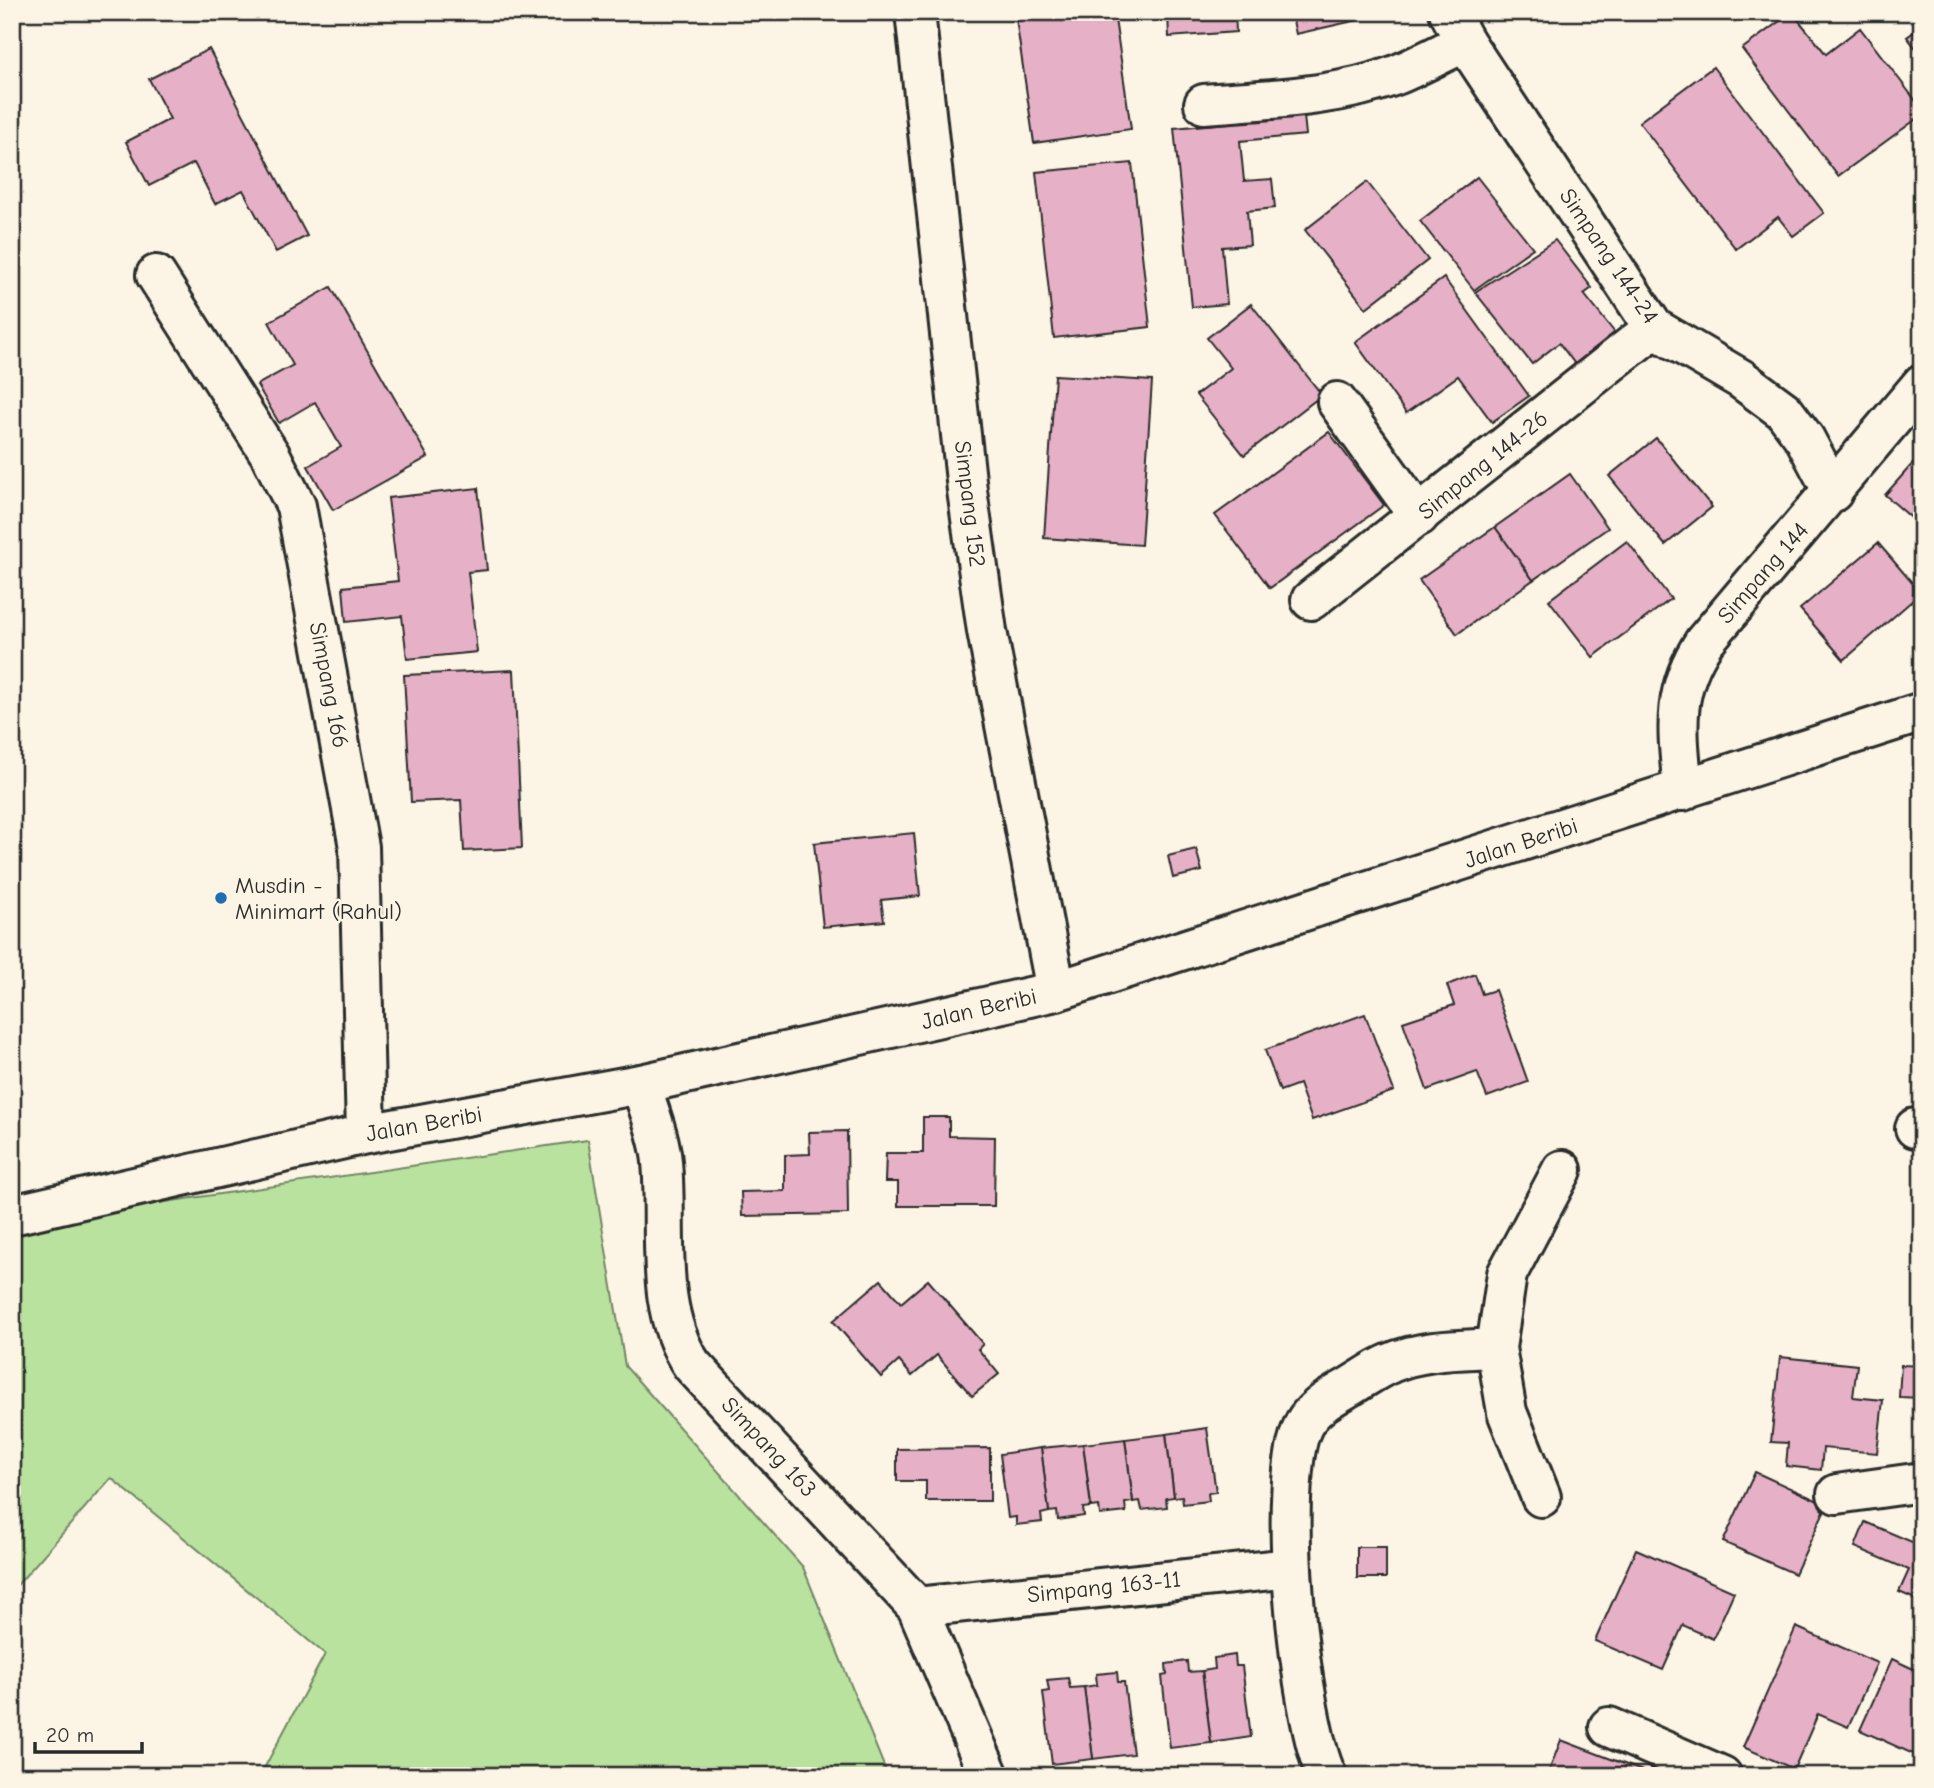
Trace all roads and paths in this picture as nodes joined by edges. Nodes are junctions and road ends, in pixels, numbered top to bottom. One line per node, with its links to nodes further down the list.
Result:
1 (915, 12): 13 (street, Simpang 152)
2 (1457, 27): 3 (street); 5 (street, Simpang 144-24)
3 (1204, 104)
4 (156, 275): 15 (street, Simpang 166)
5 (1654, 328): 8 (street, Simpang 144-24); 9 (street, Simpang 144-26)
6 (1922, 384): 8 (street, Simpang 144)
7 (1337, 402): 9 (street)
8 (1833, 492): 12 (street, Simpang 144)
9 (1419, 516): 10 (street, Simpang 144-26)
10 (1311, 600)
11 (1922, 712): 12 (street, Jalan Beribi)
12 (1683, 791): 13 (street, Jalan Beribi)
13 (1056, 991): 14 (street, Jalan Beribi)
14 (640, 1084): 15 (street, Jalan Beribi); 23 (street, Simpang 163)
15 (366, 1134): 17 (street, Jalan Beribi)
16 (1562, 1170): 18 (street)
17 (12, 1215)
18 (1496, 1348): 21 (street); 22 (street)
19 (1922, 1482): 20 (street)
20 (1837, 1494)
21 (1541, 1497)
22 (1291, 1568): 23 (street, Simpang 163-11); 26 (street)
23 (917, 1607): 25 (street, Simpang 163)
24 (1609, 1727): 27 (street)
25 (989, 1776)
26 (1327, 1776)
27 (1722, 1776)

